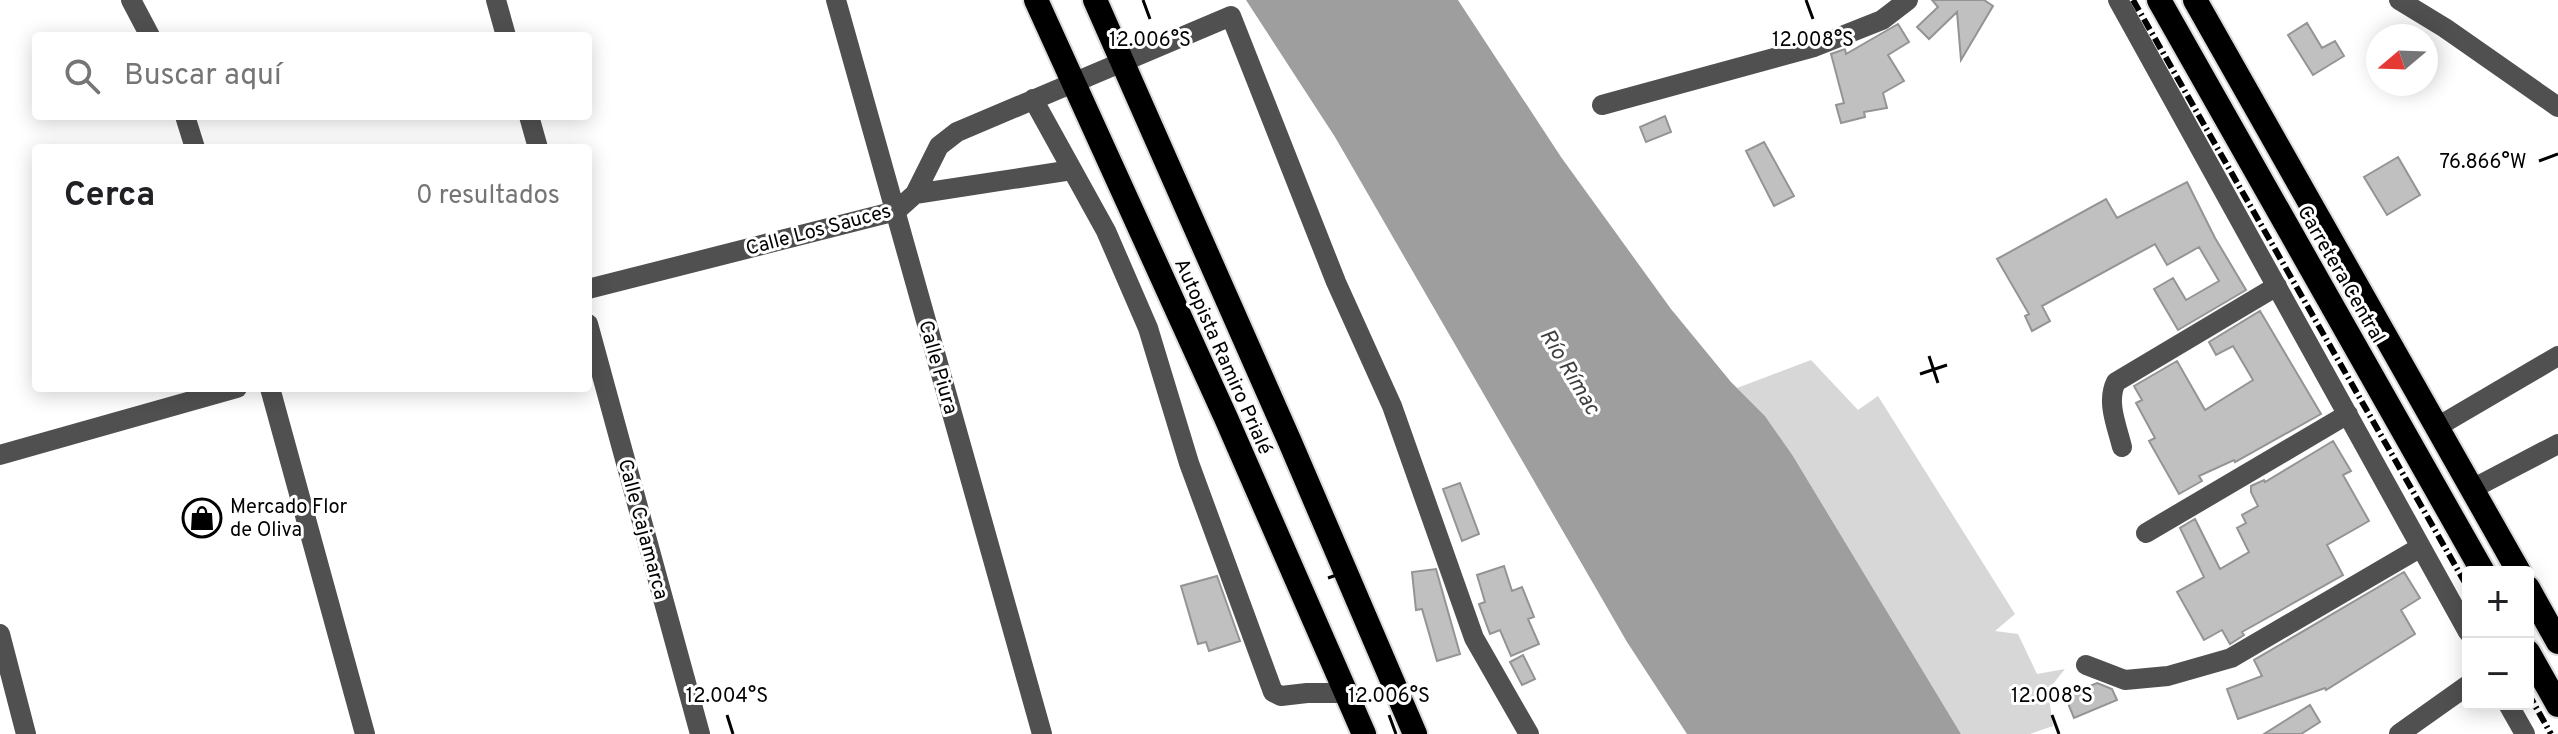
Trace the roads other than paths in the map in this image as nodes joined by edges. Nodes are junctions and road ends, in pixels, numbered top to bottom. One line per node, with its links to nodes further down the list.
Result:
1 (131, 0): 11 (street)
2 (496, 0): 12 (street)
3 (836, 0): 24 (street, Calle Piura)
4 (1036, 0): 14 (highway, Autopista Ramiro Prialé)
5 (1095, 0): 13 (highway, Autopista Ramiro Prialé)
6 (1908, 0): 16 (street)
7 (2118, 0): 25 (street)
8 (2159, 0): 38 (highway, Carretera Central)
9 (2195, 0): 32 (highway, Carretera Central)
10 (2399, 0): 17 (street)
11 (148, 32)
12 (505, 32)
13 (1122, 61): 14 (street, Calle Los Sauces); 58 (highway, Autopista Ramiro Prialé); 59 (street, Calle Los Sauces)
14 (1072, 83): 15 (street, Calle Los Sauces); 50 (highway, Autopista Ramiro Prialé)
15 (1033, 99): 22 (street); 23 (street, Calle Los Sauces)
16 (1602, 105)
17 (2558, 107)
18 (186, 120): 20 (street)
19 (530, 120): 21 (street)
20 (194, 144)
21 (537, 144)
22 (1072, 170): 23 (street); 50 (street)
23 (915, 194): 24 (street, Calle Los Sauces)
24 (896, 211): 26 (street, Calle Los Sauces); 56 (street, Calle Piura)
25 (2277, 286): 31 (street); 34 (street)
26 (592, 288)
27 (592, 339): 55 (street, Calle Cajamarca)
28 (2558, 356): 32 (street)
29 (223, 392): 35 (street)
30 (271, 392): 54 (street)
31 (2348, 414): 39 (street); 40 (street)
32 (2437, 427): 36 (highway, Carretera Central)
33 (2558, 444): 36 (street)
34 (2122, 447)
35 (0, 455)
36 (2472, 489): 37 (highway, Carretera Central)
37 (2486, 513): 38 (highway); 42 (highway, Carretera Central)
38 (2459, 529): 41 (highway, Carretera Central)
39 (2146, 533)
40 (2421, 547): 44 (street); 48 (street)
41 (2480, 566)
42 (2516, 566)
43 (2534, 599): 46 (highway)
44 (2462, 621)
45 (0, 634): 53 (street)
46 (2558, 642)
47 (2534, 663): 51 (highway)
48 (2086, 665)
49 (2462, 689): 60 (street)
50 (1347, 693): 57 (highway, Autopista Ramiro Prialé)
51 (2558, 705)
52 (2511, 710): 61 (street)
53 (26, 734)
54 (365, 734)
55 (700, 734)
56 (1042, 734)
57 (1364, 734)
58 (1415, 734)
59 (1529, 734)
60 (2399, 734)
61 (2525, 734)

